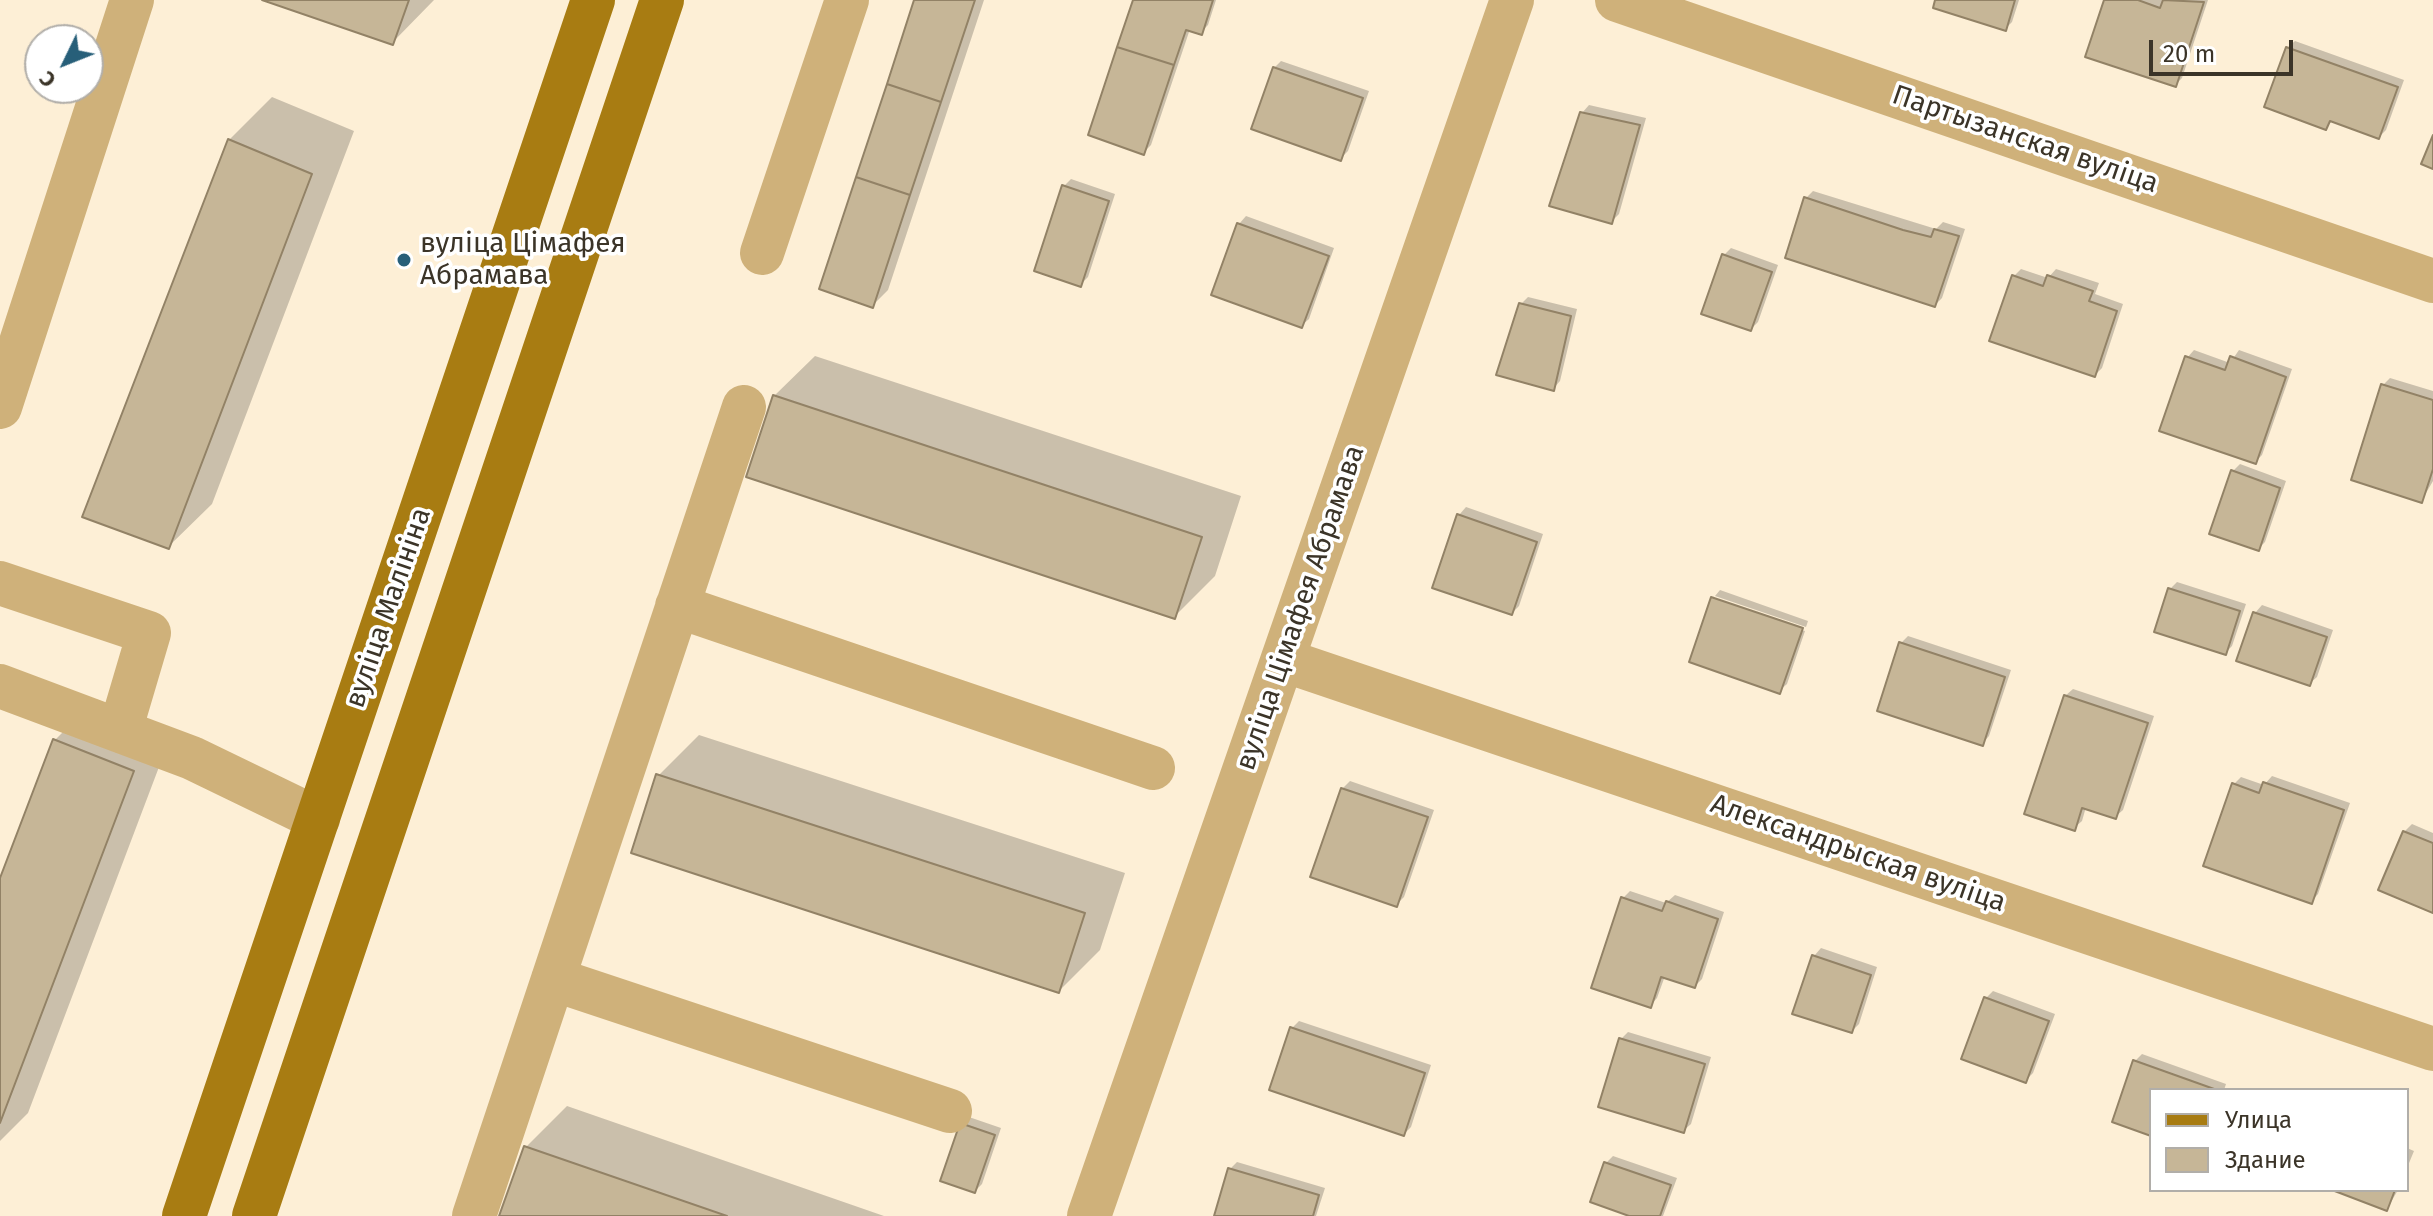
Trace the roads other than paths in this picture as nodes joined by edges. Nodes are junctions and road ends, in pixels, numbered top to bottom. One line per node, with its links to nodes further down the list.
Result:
1 (132, 0): 9 (street)
2 (593, 0): 17 (main road, вуліца Малініна)
3 (662, 0): 22 (main road)
4 (847, 0): 7 (street)
5 (1512, 0): 13 (street, вуліца Цімафея Абрамава)
6 (1617, 0): 8 (street, Партызанская вуліца)
7 (762, 253)
8 (2433, 281)
9 (0, 407)
10 (744, 407): 12 (street)
11 (0, 583): 15 (street)
12 (677, 606): 16 (street); 18 (street)
13 (1283, 660): 19 (street, Александрыская вуліца); 24 (street, вуліца Цімафея Абрамава)
14 (0, 686): 15 (street)
15 (120, 731): 17 (street)
16 (1153, 768)
17 (318, 819): 21 (main road, вуліца Малініна)
18 (553, 979): 20 (street); 23 (street)
19 (2433, 1049)
20 (950, 1111)
21 (184, 1216)
22 (254, 1216)
23 (474, 1216)
24 (1089, 1216)

